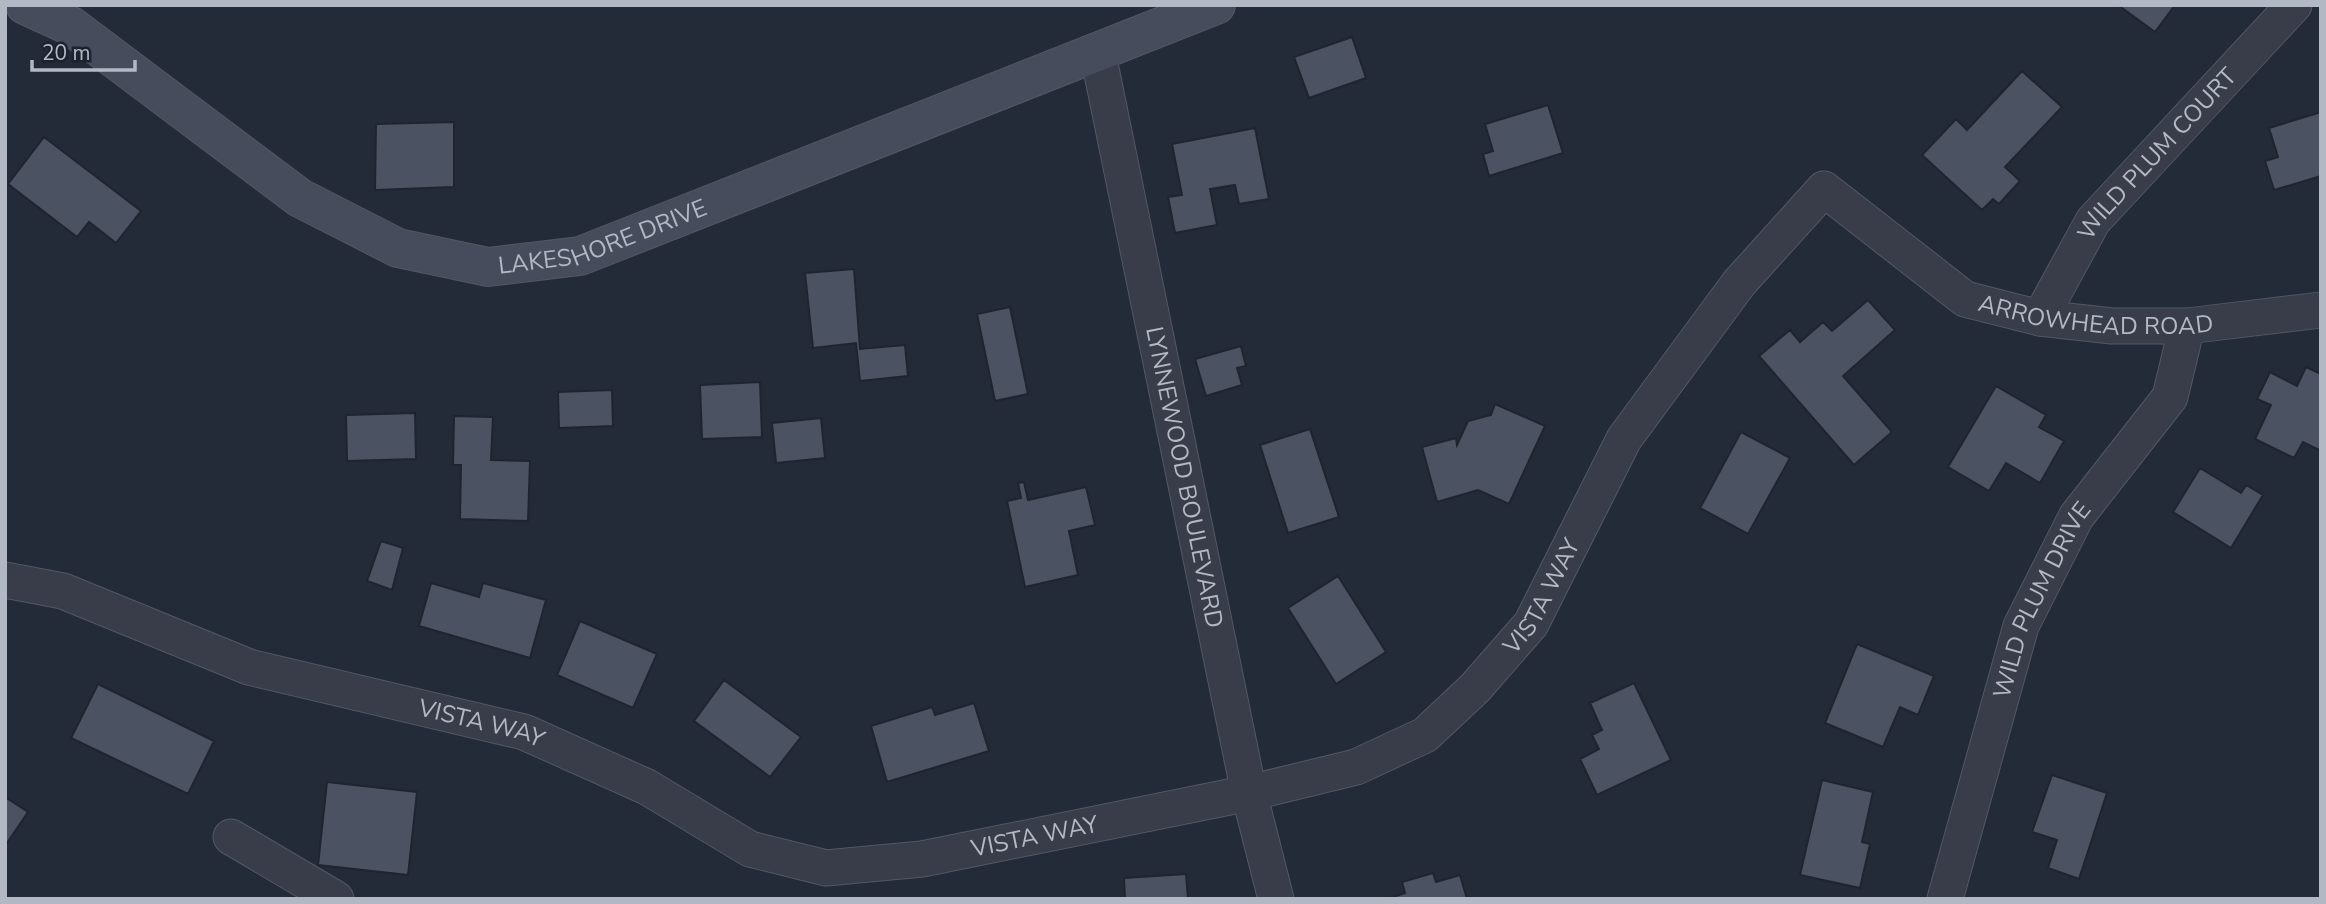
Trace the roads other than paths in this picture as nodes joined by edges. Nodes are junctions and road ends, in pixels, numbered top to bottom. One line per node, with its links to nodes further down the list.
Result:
1 (25, 5): 4 (main road, LAKESHORE DRIVE)
2 (1216, 5): 4 (main road, LAKESHORE DRIVE)
3 (2294, 5): 7 (street, WILD PLUM COURT)
4 (1098, 54): 10 (street, LYNNEWOOD BOULEVARD)
5 (1824, 189): 7 (street, ARROWHEAD ROAD); 10 (street, VISTA WAY)
6 (2321, 310): 8 (street, ARROWHEAD ROAD)
7 (2040, 318): 8 (street, ARROWHEAD ROAD)
8 (2187, 326): 14 (street, WILD PLUM DRIVE)
9 (5, 580): 10 (street, VISTA WAY)
10 (1249, 793): 13 (street, LYNNEWOOD BOULEVARD)
11 (230, 836): 12 (street)
12 (335, 899)
13 (1276, 899)
14 (1945, 899)

